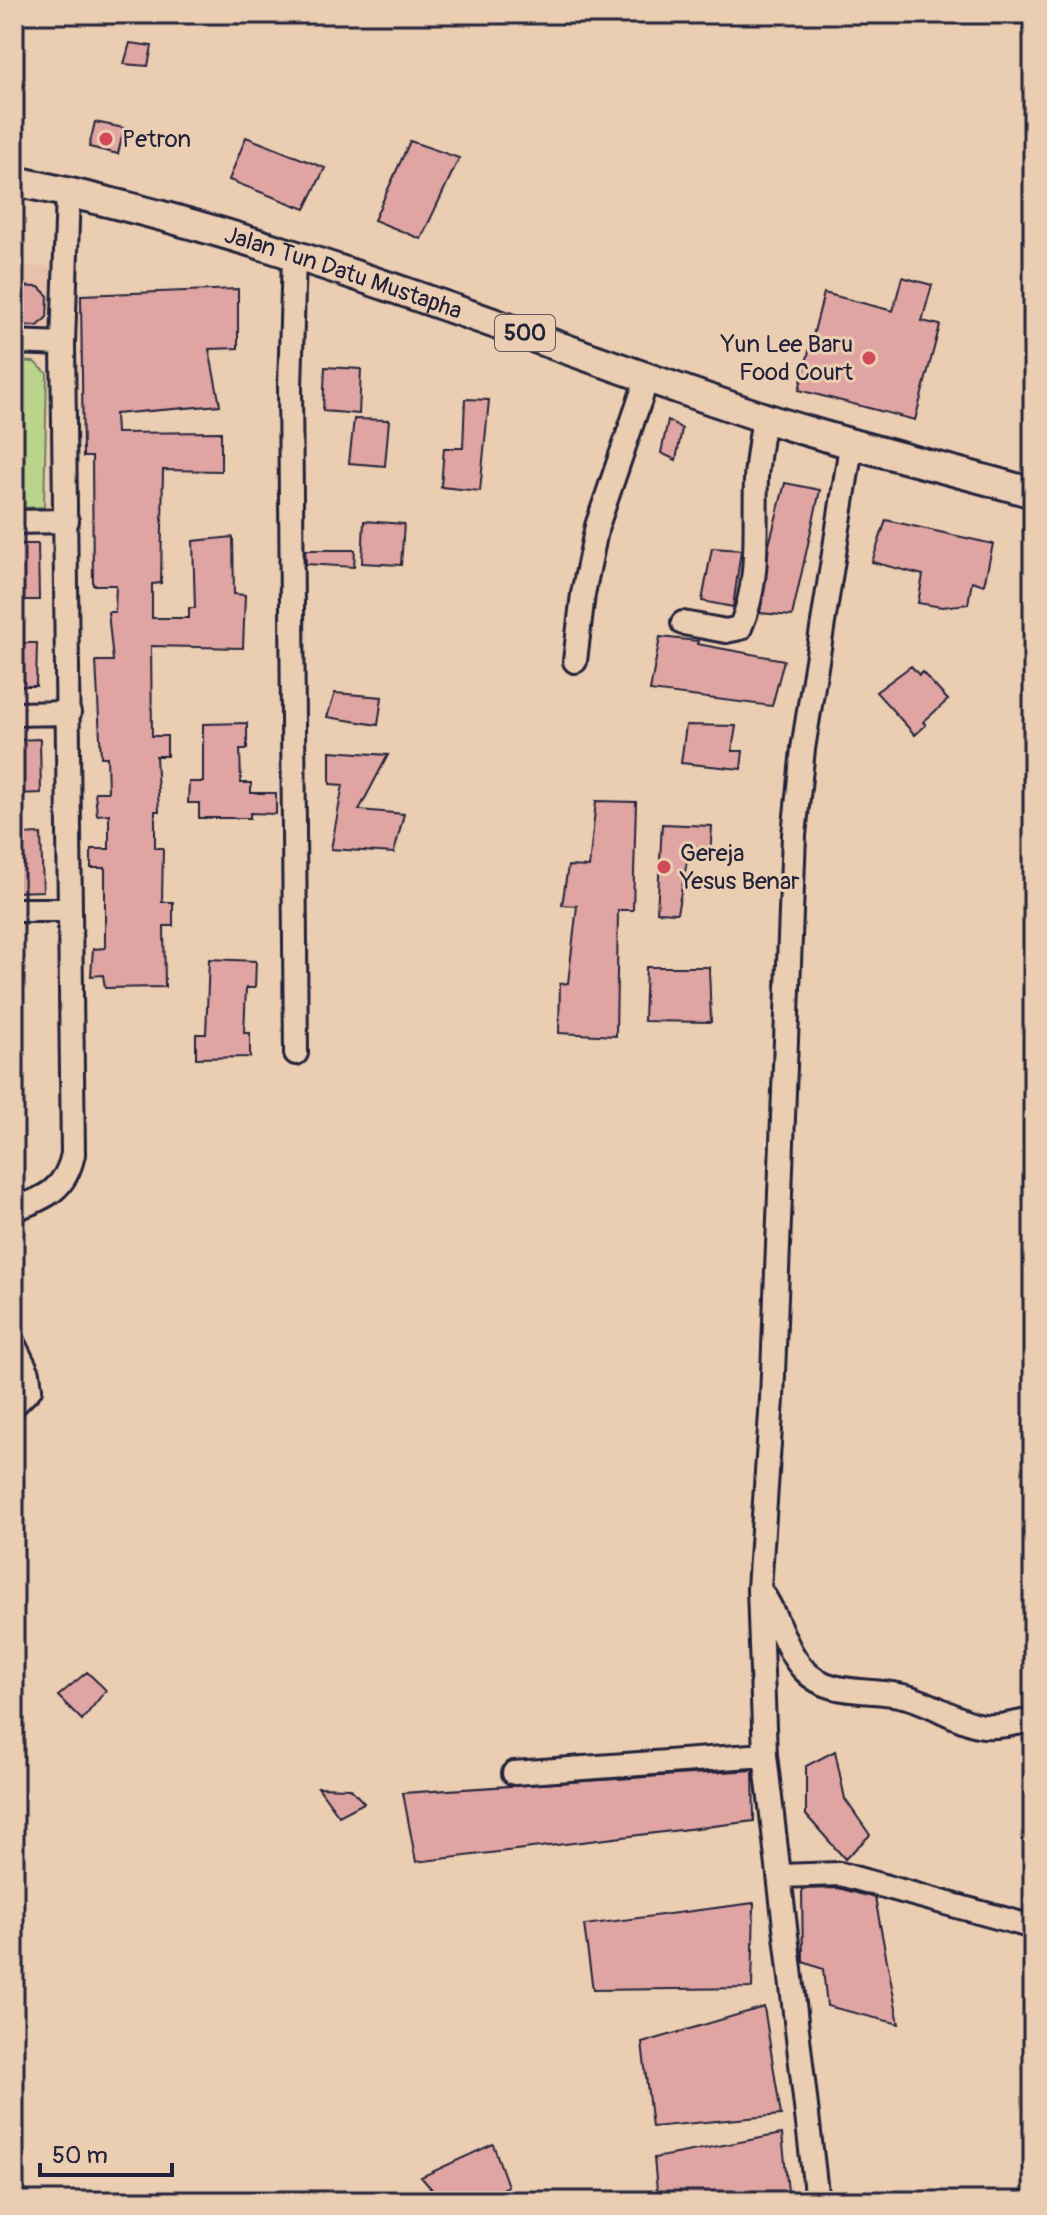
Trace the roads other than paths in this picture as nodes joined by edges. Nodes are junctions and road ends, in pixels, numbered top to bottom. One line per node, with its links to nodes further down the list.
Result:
1 (14, 181): 2 (main road, Jalan Tun Datu Mustapha / 500)
2 (68, 191): 3 (main road, Jalan Tun Datu Mustapha / 500); 5 (street)
3 (294, 257): 6 (main road, Jalan Tun Datu Mustapha / 500); 18 (street)
4 (14, 342): 5 (street)
5 (63, 344): 10 (street)
6 (648, 376): 7 (main road, Jalan Tun Datu Mustapha / 500); 13 (street)
7 (764, 417): 8 (main road, Jalan Tun Datu Mustapha / 500); 12 (street)
8 (851, 446): 9 (main road, Jalan Tun Datu Mustapha / 500); 22 (street)
9 (1033, 493)
10 (67, 521): 11 (street); 14 (street)
11 (14, 522)
12 (683, 623)
13 (575, 661)
14 (69, 713): 15 (street); 17 (street)
15 (14, 714)
16 (14, 910): 17 (street)
17 (70, 910): 19 (street)
18 (296, 1053)
19 (14, 1209)
20 (14, 1345): 21 (street)
21 (14, 1405)
22 (759, 1589): 23 (street); 24 (street)
23 (1033, 1720)
24 (765, 1755): 25 (street); 26 (street)
25 (514, 1773)
26 (780, 1876): 27 (street); 28 (street)
27 (1033, 1927)
28 (817, 2201)

